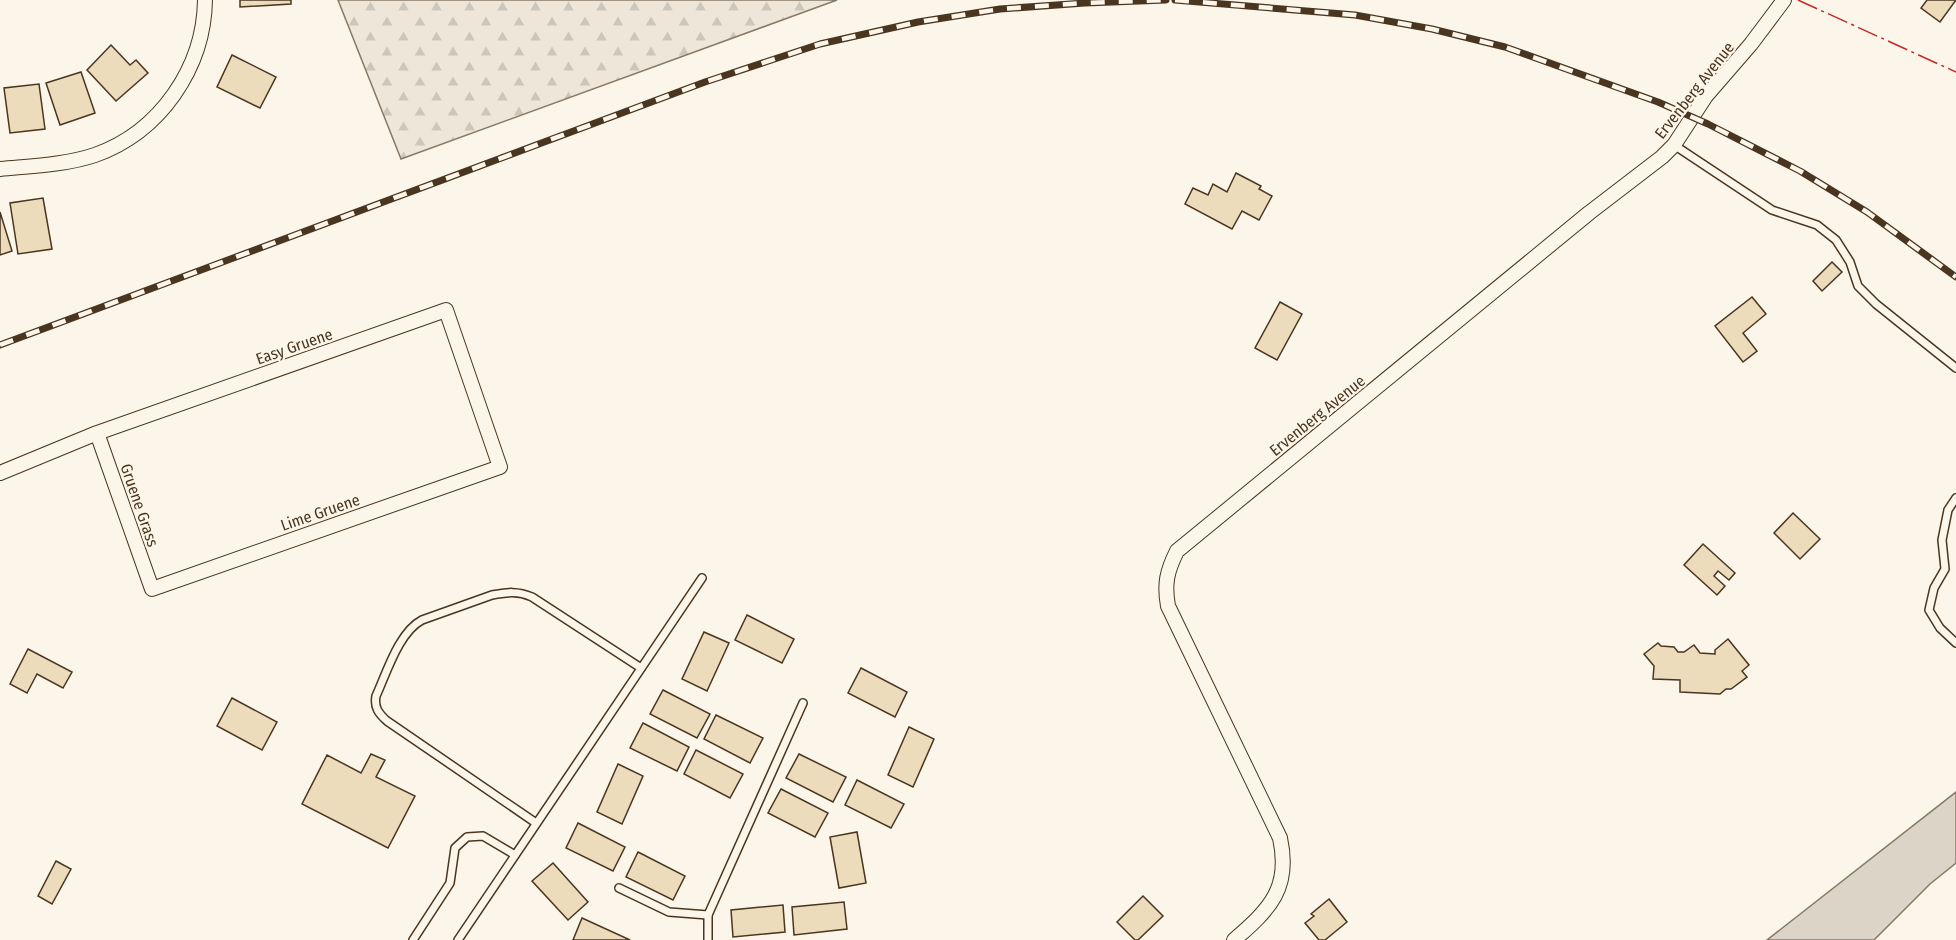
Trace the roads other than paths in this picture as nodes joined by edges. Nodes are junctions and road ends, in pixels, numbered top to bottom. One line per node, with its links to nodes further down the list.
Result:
1 (205, 0): 4 (street)
2 (1784, 0): 3 (street, Ervenberg Avenue)
3 (1674, 145): 5 (lane); 22 (street, Ervenberg Avenue)
4 (0, 169)
5 (1956, 368)
6 (97, 433): 7 (street, Easy Gruene); 8 (street, Easy Gruene); 11 (street, Gruene Grass)
7 (500, 467): 11 (street, Lime Gruene)
8 (0, 473)
9 (1956, 498): 12 (lane)
10 (702, 578): 13 (lane)
11 (152, 589)
12 (1956, 644)
13 (641, 668): 15 (lane); 15 (lane)
14 (803, 703): 18 (lane)
15 (536, 823): 16 (lane)
16 (514, 855): 19 (lane); 20 (lane)
17 (619, 888): 18 (lane)
18 (708, 915): 21 (lane)
19 (412, 940)
20 (458, 940)
21 (708, 940)
22 (1234, 940)

